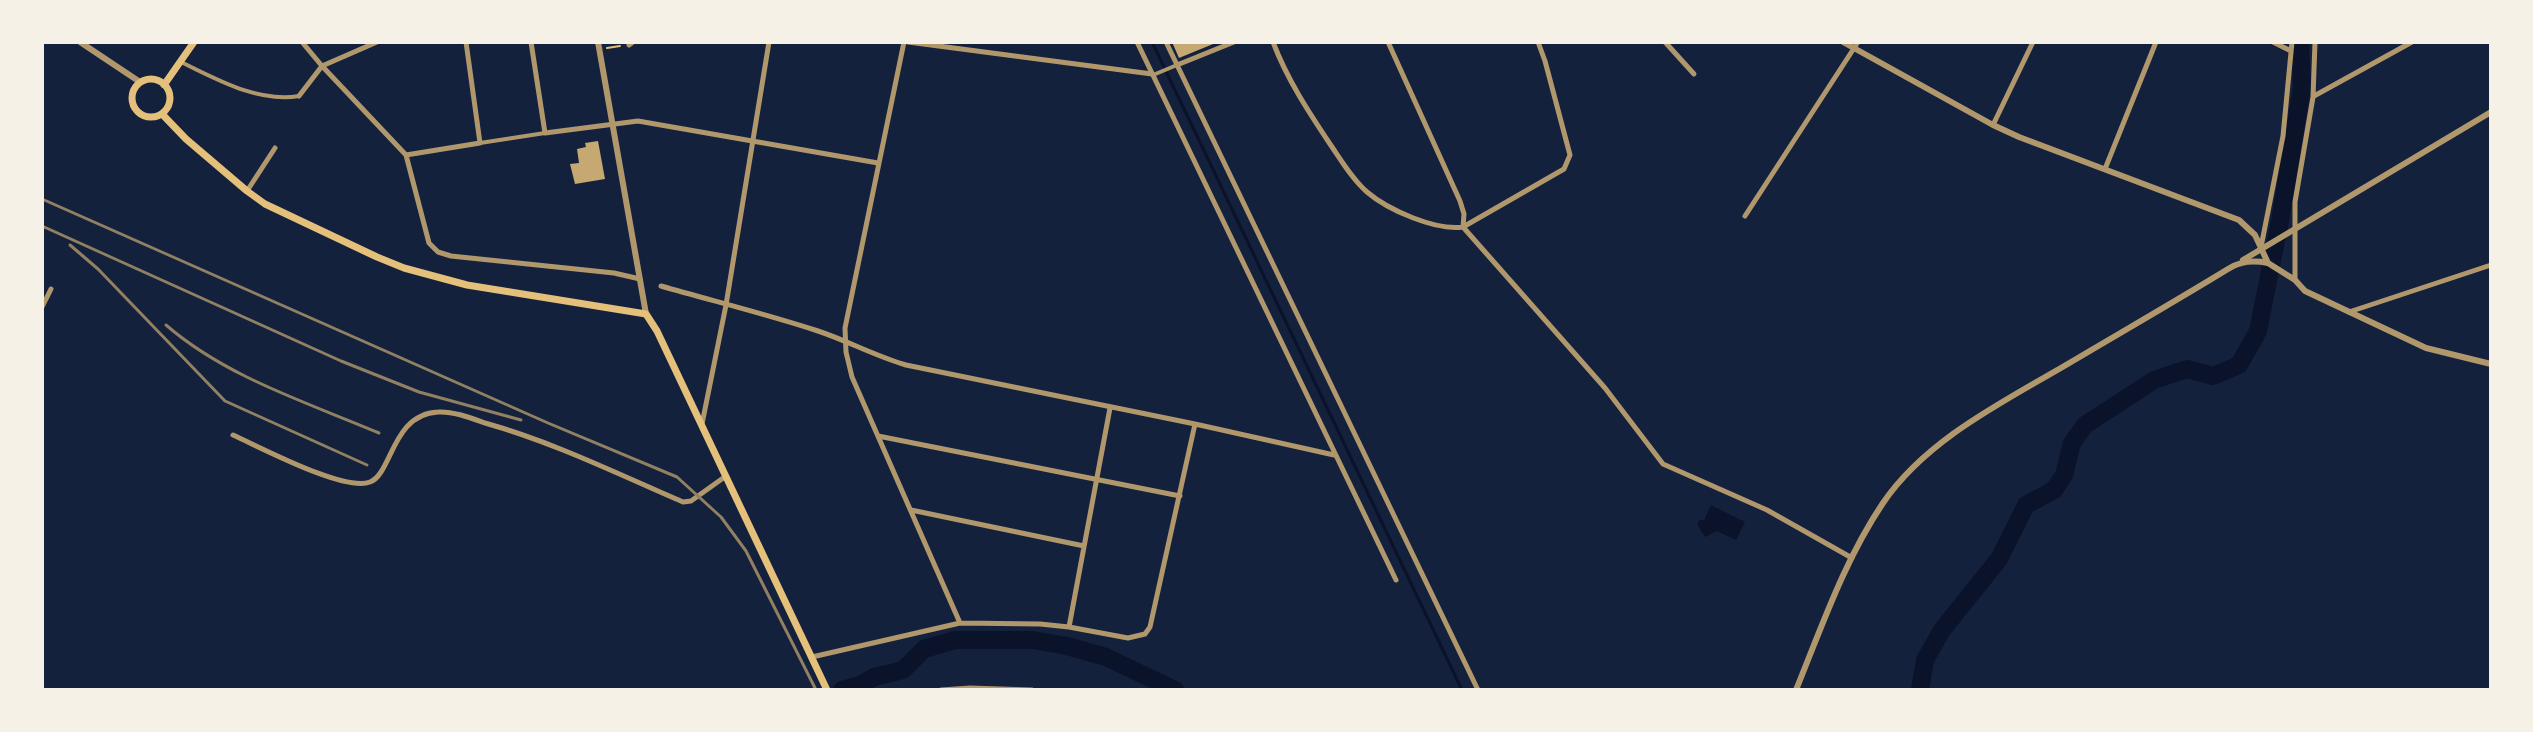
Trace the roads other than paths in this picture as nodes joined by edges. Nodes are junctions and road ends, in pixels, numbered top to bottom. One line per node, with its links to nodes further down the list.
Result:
1 (80, 42): 32 (street)
2 (194, 42): 27 (main road)
3 (302, 42): 29 (street)
4 (377, 42): 29 (street)
5 (466, 42): 41 (street)
6 (531, 42): 40 (street)
7 (769, 42): 42 (street)
8 (906, 42): 23 (street); 45 (street)
9 (1137, 42): 31 (street)
10 (1166, 42): 28 (street)
11 (1234, 42): 28 (street)
12 (1273, 42): 49 (street)
13 (1388, 42): 49 (street)
14 (1538, 42): 49 (street)
15 (1665, 42): 30 (street)
16 (1843, 42): 24 (street)
17 (2156, 42): 46 (street)
18 (2273, 42): 26 (street)
19 (2292, 42): 26 (street)
20 (2315, 42): 35 (street)
21 (2412, 42): 35 (street)
22 (2031, 43): 39 (street)
23 (951, 45): 31 (street)
24 (1856, 45): 39 (street); 48 (street)
25 (599, 46): 38 (street)
26 (2291, 51): 51 (street)
27 (181, 62): 33 (main road); 34 (street)
28 (1177, 65): 31 (street); 84 (street)
29 (322, 66): 34 (street); 44 (street)
30 (1694, 74)
31 (1153, 75): 70 (street)
32 (140, 82): 33 (main road); 37 (main road)
33 (164, 85): 37 (main road)
34 (299, 96)
35 (2313, 97): 50 (street)
36 (2491, 112): 50 (street)
37 (162, 114): 47 (main road)
38 (612, 124): 40 (street); 42 (street); 55 (street)
39 (1993, 125): 46 (street)
40 (545, 133): 41 (street)
41 (480, 143): 44 (street)
42 (753, 143): 45 (street); 59 (street)
43 (275, 148): 47 (street)
44 (406, 155): 55 (street)
45 (878, 163): 63 (street)
46 (2105, 169): 51 (street)
47 (247, 191): 62 (main road)
48 (1745, 216)
49 (1463, 227): 76 (street)
50 (2294, 229): 51 (street); 56 (street)
51 (2261, 248): 52 (street); 53 (street)
52 (2238, 263): 53 (street); 76 (street)
53 (2268, 263): 56 (street)
54 (2491, 265): 61 (street)
55 (640, 279): 62 (street)
56 (2295, 280): 61 (street)
57 (661, 286): 59 (street)
58 (51, 289): 60 (street)
59 (726, 305): 63 (street); 67 (street)
60 (42, 307)
61 (2348, 313): 64 (street)
62 (646, 314): 67 (main road)
63 (844, 340): 65 (street); 69 (street)
64 (2491, 364)
65 (1110, 408): 66 (street); 72 (street)
66 (1195, 424): 70 (street); 73 (street)
67 (702, 425): 71 (main road)
68 (233, 435): 71 (street)
69 (878, 436): 72 (street); 74 (street)
70 (1334, 455): 77 (street)
71 (726, 476): 80 (main road)
72 (1097, 479): 73 (street); 75 (street)
73 (1180, 496): 79 (street)
74 (911, 510): 75 (street); 78 (street)
75 (1084, 546): 79 (street)
76 (1852, 558): 85 (street)
77 (1396, 580)
78 (960, 623): 79 (street); 80 (street)
79 (1069, 627)
80 (811, 657): 81 (main road)
81 (827, 690)
82 (941, 690): 83 (street)
83 (1032, 690)
84 (1478, 690)
85 (1796, 690)

